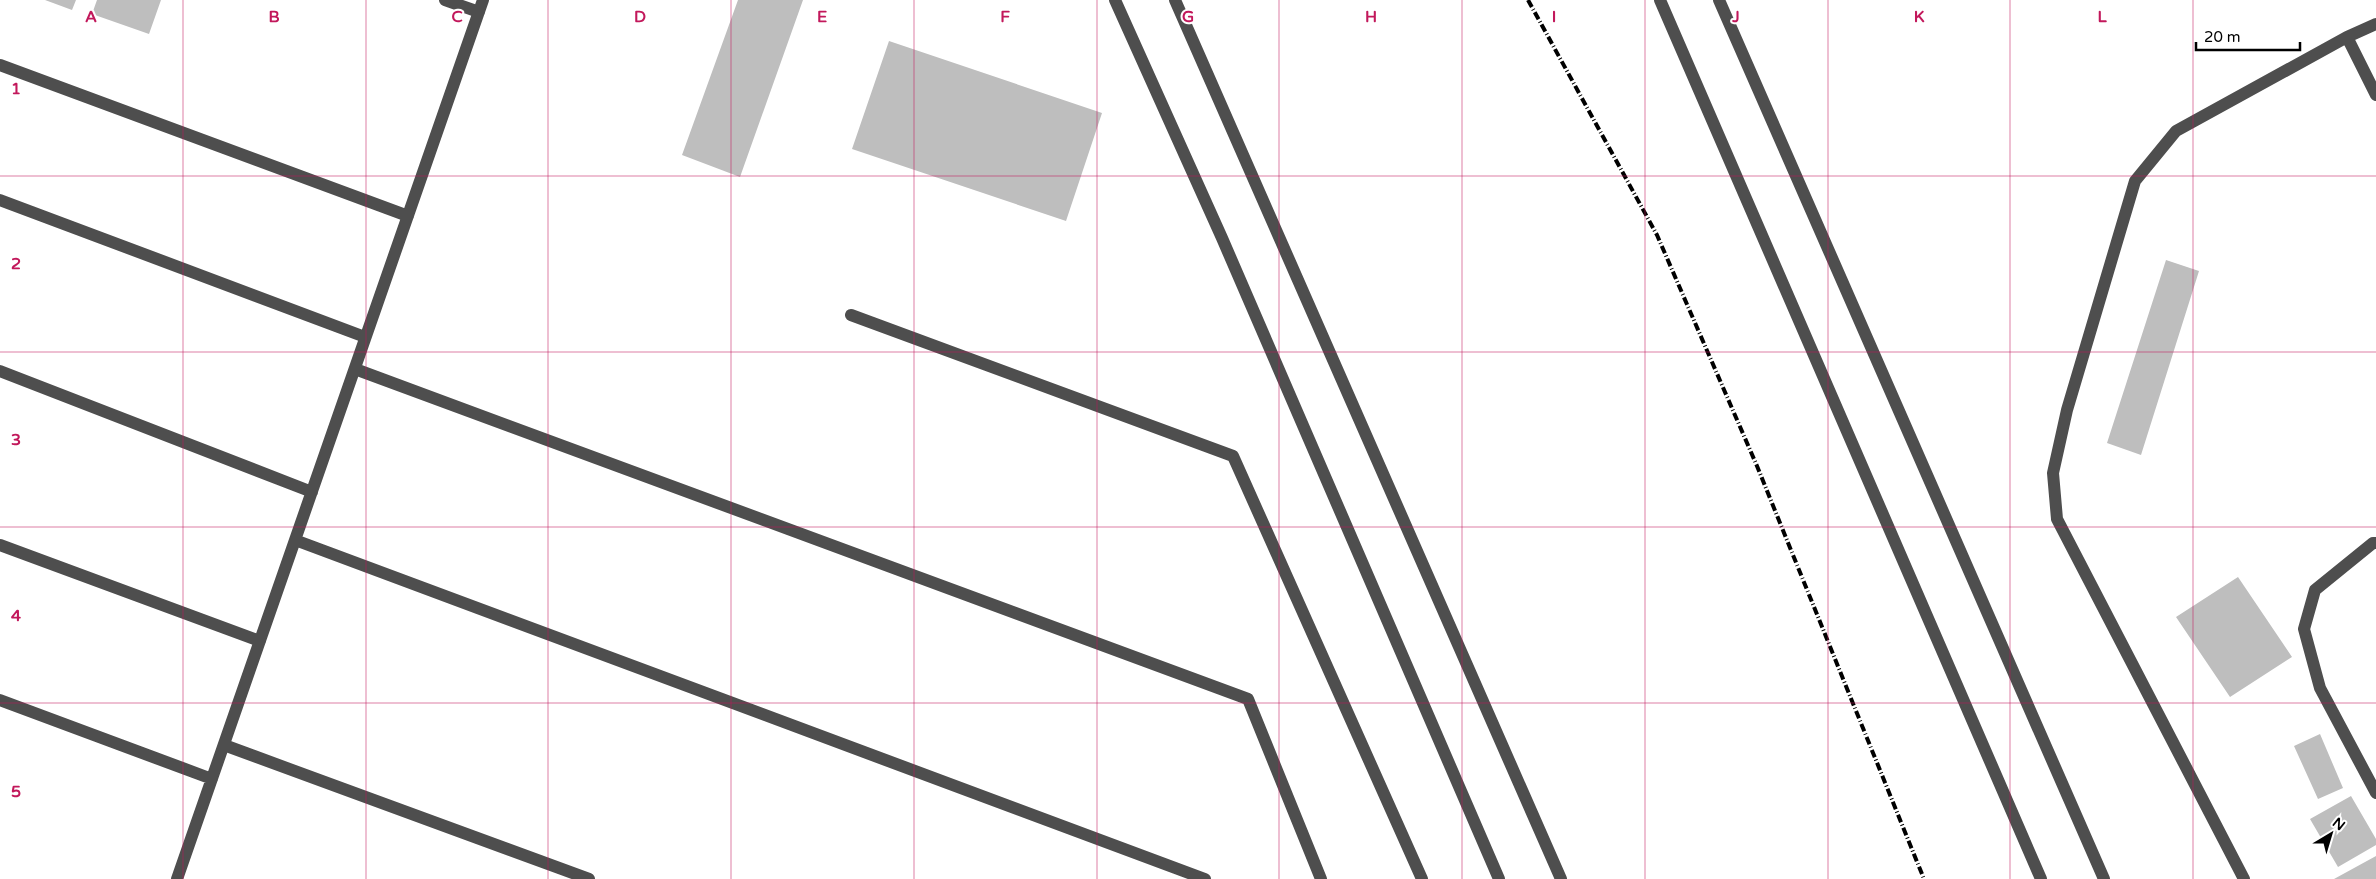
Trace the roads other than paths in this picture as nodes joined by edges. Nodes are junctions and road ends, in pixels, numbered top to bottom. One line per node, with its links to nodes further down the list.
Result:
1 (445, 0): 6 (street)
2 (1115, 0): 31 (street)
3 (1175, 0): 32 (street)
4 (1660, 0): 33 (street)
5 (1719, 0): 34 (street)
6 (481, 6): 12 (street)
7 (2376, 24): 8 (street)
8 (2347, 38): 10 (street); 35 (street)
9 (0, 65): 12 (street)
10 (2376, 95)
11 (0, 200): 14 (street)
12 (408, 216): 14 (street)
13 (851, 315): 30 (street)
14 (366, 337): 15 (street)
15 (355, 369): 17 (street); 29 (street)
16 (0, 371): 17 (street)
17 (312, 492): 18 (street)
18 (295, 540): 21 (street); 28 (street)
19 (2376, 544): 25 (street)
20 (0, 545): 21 (street)
21 (260, 641): 23 (street)
22 (0, 700): 24 (street)
23 (224, 745): 24 (street); 27 (street)
24 (212, 779): 26 (street)
25 (2376, 792)
26 (177, 879)
27 (589, 879)
28 (1206, 879)
29 (1321, 879)
30 (1422, 879)
31 (1499, 879)
32 (1561, 879)
33 (2041, 879)
34 (2104, 879)
35 (2244, 879)

